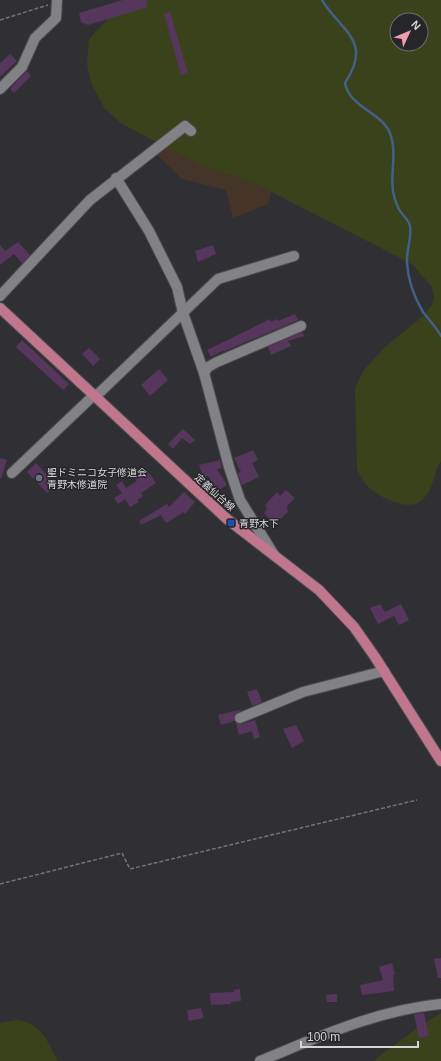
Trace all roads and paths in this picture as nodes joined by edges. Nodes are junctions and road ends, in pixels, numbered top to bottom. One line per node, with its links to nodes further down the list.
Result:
1 (57, 1): 2 (path); 3 (street)
2 (0, 20)
3 (0, 89)
4 (192, 131): 5 (street)
5 (116, 178): 7 (street); 9 (street)
6 (294, 256): 9 (street)
7 (0, 296)
8 (0, 308): 12 (main road, 定義仙台線)
9 (183, 313): 11 (street); 12 (street)
10 (301, 326): 11 (street)
11 (204, 373): 14 (street)
12 (94, 396): 13 (street); 14 (main road, 定義仙台線)
13 (12, 473)
14 (275, 556): 15 (main road, 定義仙台線)
15 (384, 671): 16 (street); 17 (main road, 定義仙台線)
16 (240, 718)
17 (441, 760)
18 (417, 800): 19 (path)
19 (0, 884)
20 (441, 1004): 21 (street)
21 (260, 1061)

